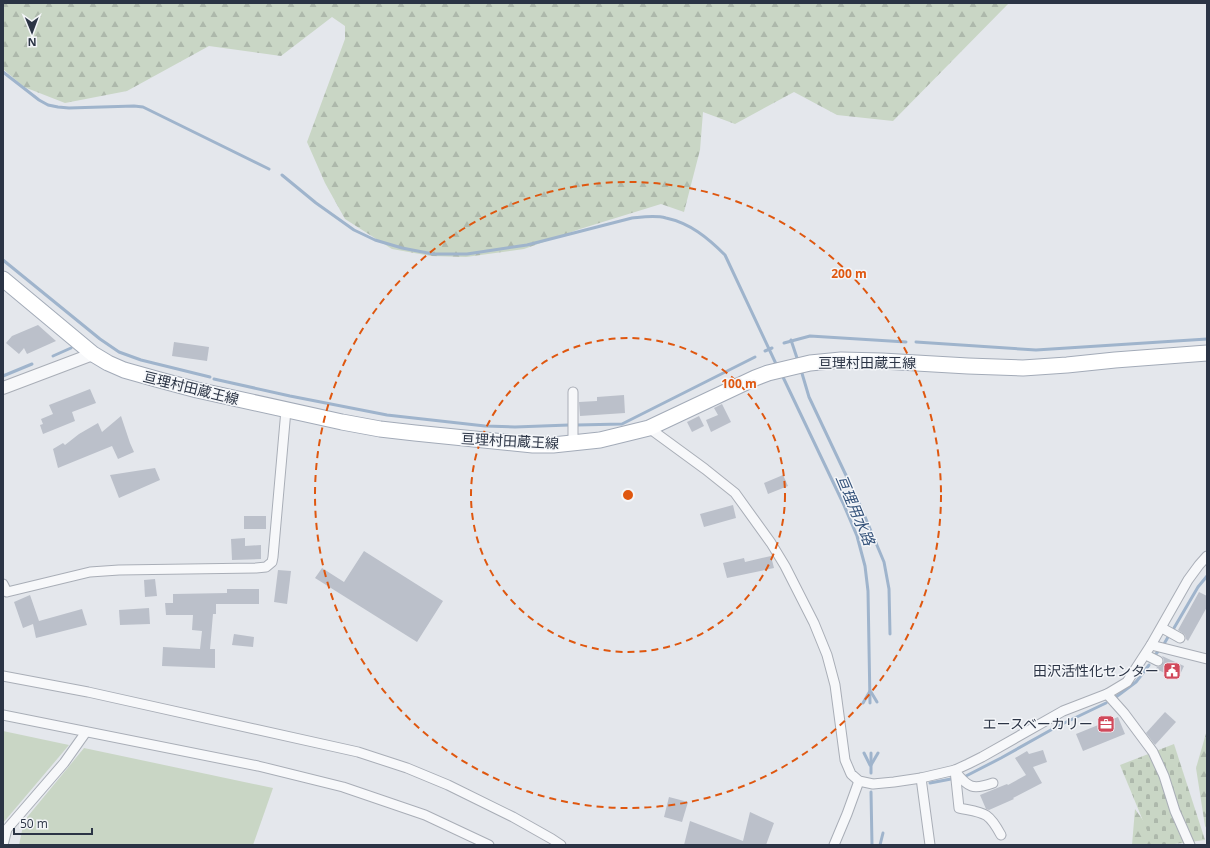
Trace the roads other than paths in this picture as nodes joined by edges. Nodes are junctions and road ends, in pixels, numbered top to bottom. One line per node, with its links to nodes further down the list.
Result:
1 (3, 279): 3 (main road, 亘理村田蔵王線)
2 (1207, 353): 7 (main road, 亘理村田蔵王線)
3 (93, 354): 4 (street); 6 (main road, 亘理村田蔵王線)
4 (3, 388)
5 (573, 392): 8 (street)
6 (286, 410): 8 (main road, 亘理村田蔵王線); 10 (street)
7 (649, 428): 8 (main road, 亘理村田蔵王線); 23 (street)
8 (573, 443)
9 (1207, 556): 11 (street)
10 (3, 584)
11 (1162, 628): 12 (street); 13 (street)
12 (1180, 638)
13 (1151, 645): 14 (street); 15 (street)
14 (1146, 655): 16 (street); 18 (street)
15 (1207, 659)
16 (1158, 661)
17 (3, 676): 28 (street)
18 (1107, 694): 21 (street); 31 (street)
19 (3, 715): 20 (street)
20 (86, 732): 26 (street); 27 (street)
21 (955, 770): 22 (street); 24 (street); 25 (street)
22 (921, 778): 23 (street); 30 (street)
23 (858, 781): 29 (street)
24 (994, 783)
25 (1001, 835)
26 (3, 845)
27 (489, 845)
28 (561, 845)
29 (834, 845)
30 (930, 845)
31 (1190, 845)

